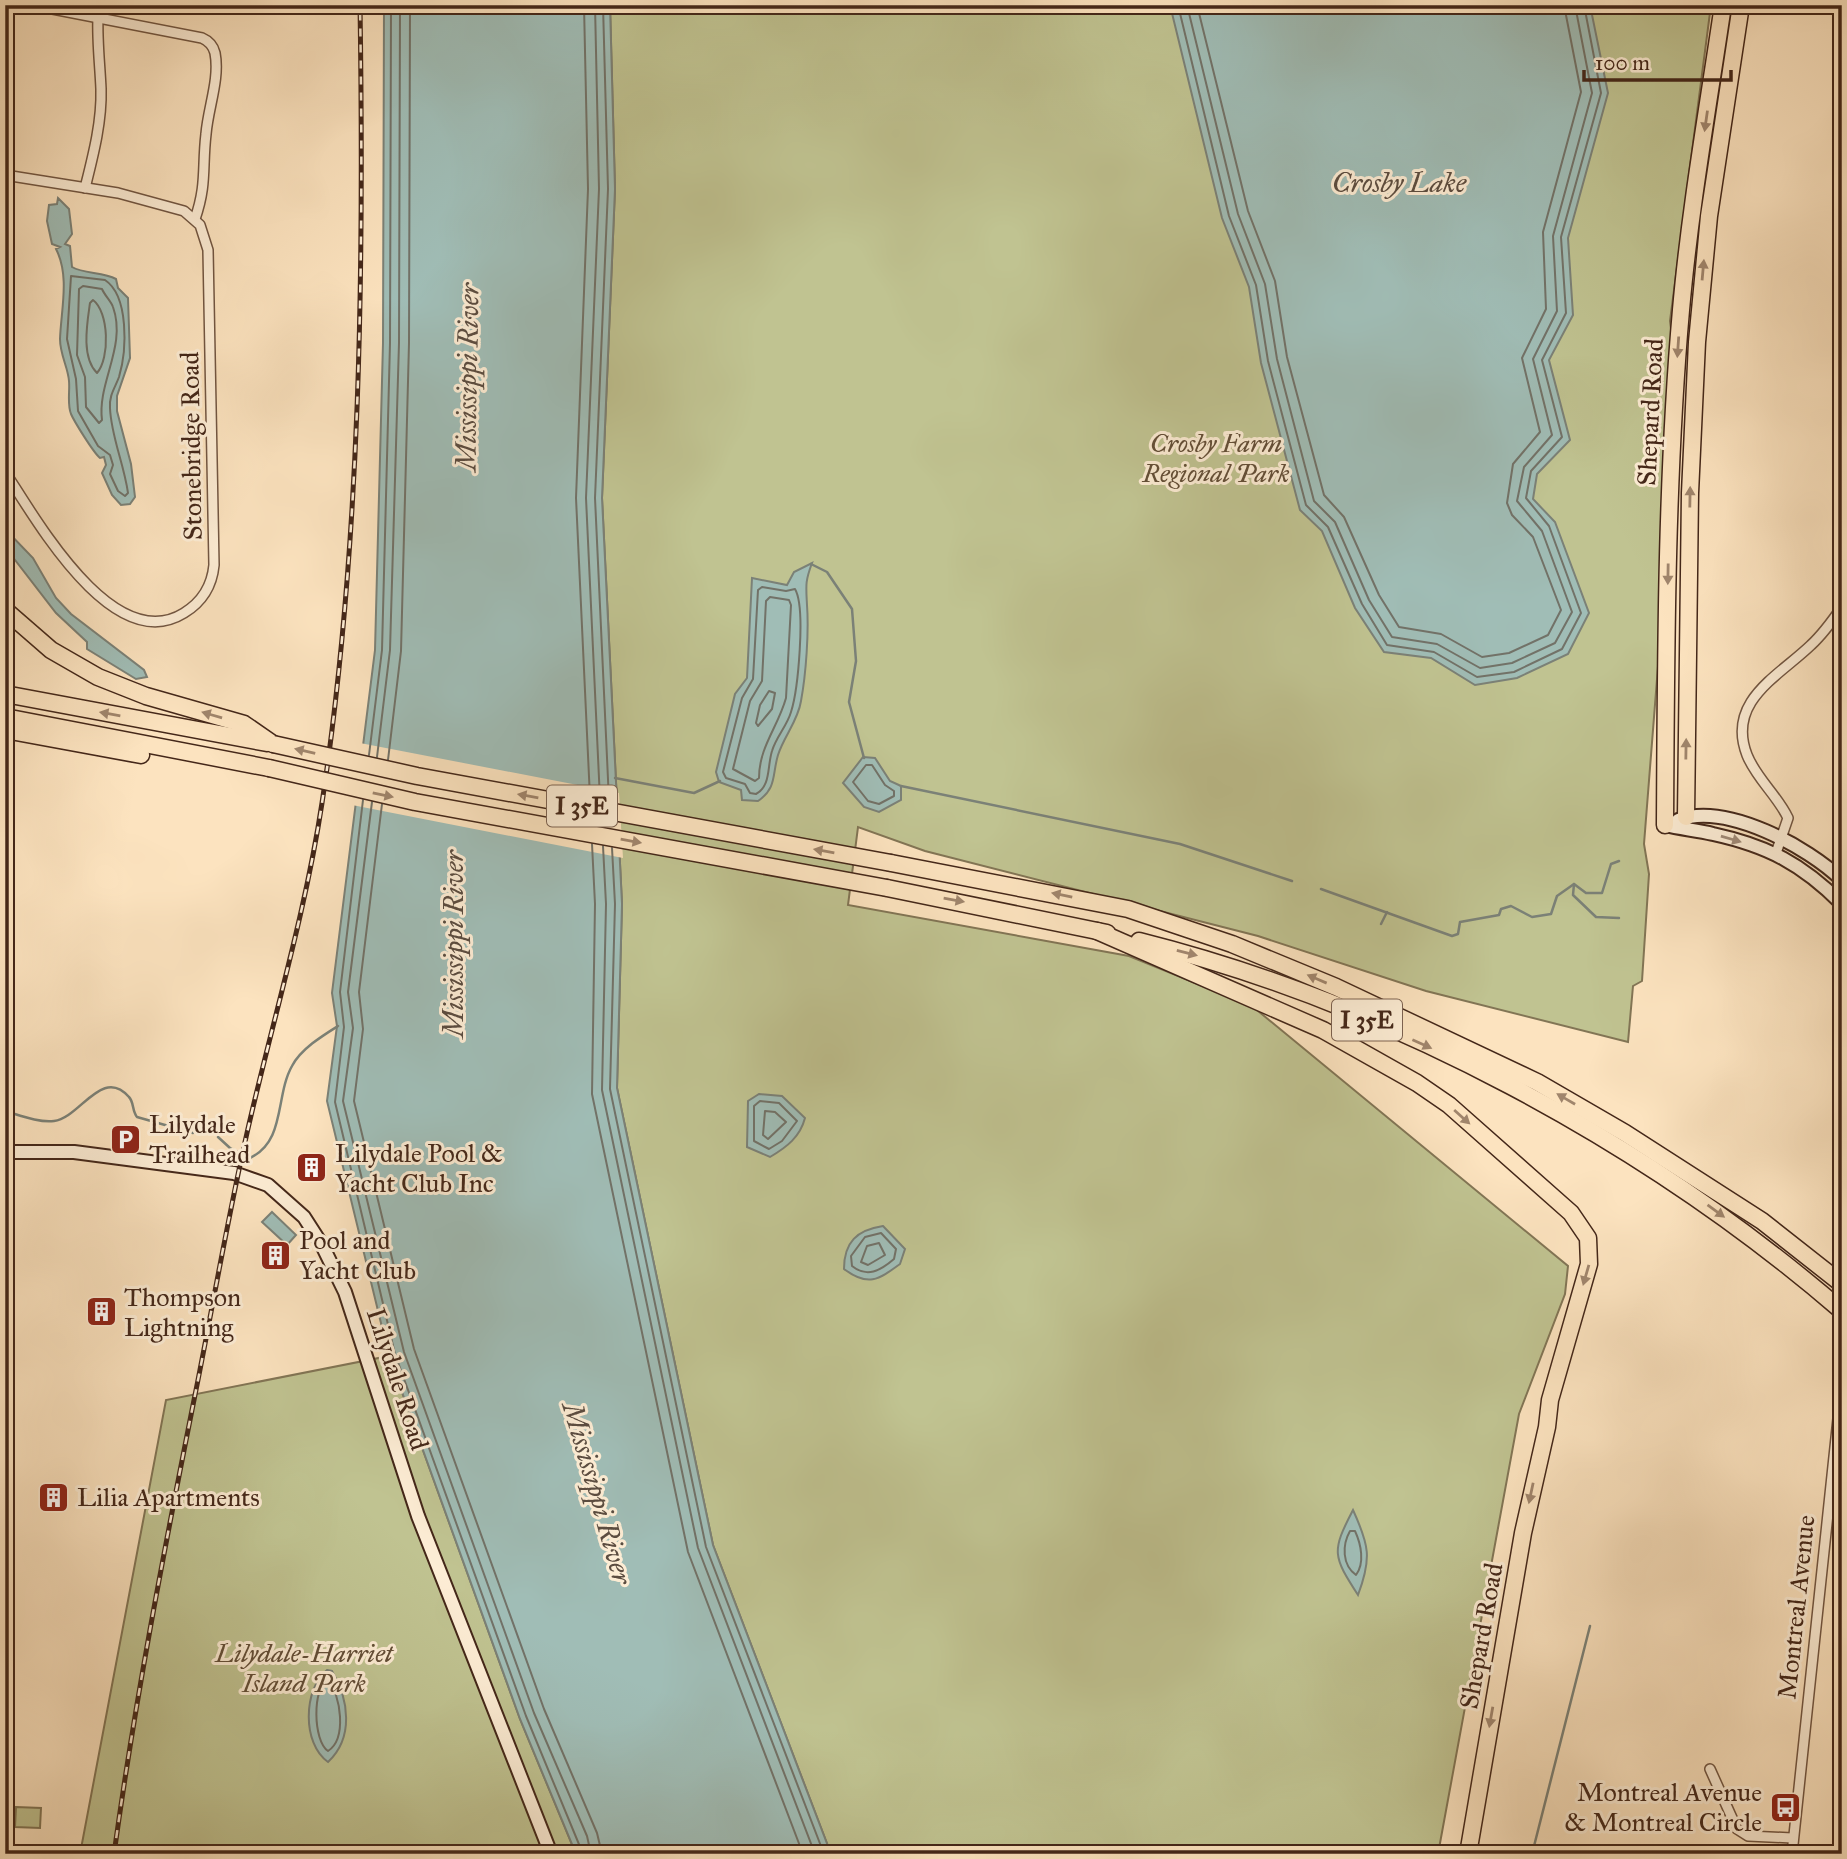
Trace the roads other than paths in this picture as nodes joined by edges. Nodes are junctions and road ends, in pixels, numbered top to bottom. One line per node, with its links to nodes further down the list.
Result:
1 (32, 5): 4 (street)
2 (1723, 5): 17 (highway, Shepard Road, one-way to 17)
3 (1741, 5): 16 (highway, Shepard Road, one-way to 3)
4 (98, 17): 6 (street); 7 (street)
5 (5, 175): 6 (street)
6 (86, 188): 7 (street)
7 (195, 219): 8 (street, Stonebridge Road)
8 (5, 472)
9 (1842, 607): 18 (street)
10 (5, 610): 14 (highway, one-way to 10)
11 (5, 694): 14 (highway, I 35E, one-way to 11)
12 (5, 717): 15 (highway, I 35E)
13 (5, 730): 15 (highway)
14 (273, 744): 24 (highway, I 35E, one-way to 14, bridge)
15 (250, 765): 22 (highway, I 35E, one-way to 22, bridge)
16 (1686, 817): 17 (street); 18 (street)
17 (1665, 825): 19 (street, one-way to 19)
18 (1782, 838): 19 (street); 20 (street)
19 (1776, 853): 21 (street)
20 (1842, 880)
21 (1842, 904)
22 (1097, 931): 25 (highway, I 35E, one-way to 25); 30 (highway, Shepard Road, one-way to 30)
23 (5, 1152): 29 (street, Lilydale Road)
24 (1842, 1282)
25 (1842, 1311)
26 (1842, 1381): 28 (street, Montreal Avenue)
27 (1710, 1769): 28 (street)
28 (1792, 1838): 31 (street, Montreal Avenue)
29 (551, 1854)
30 (1468, 1854)
31 (1792, 1854)

